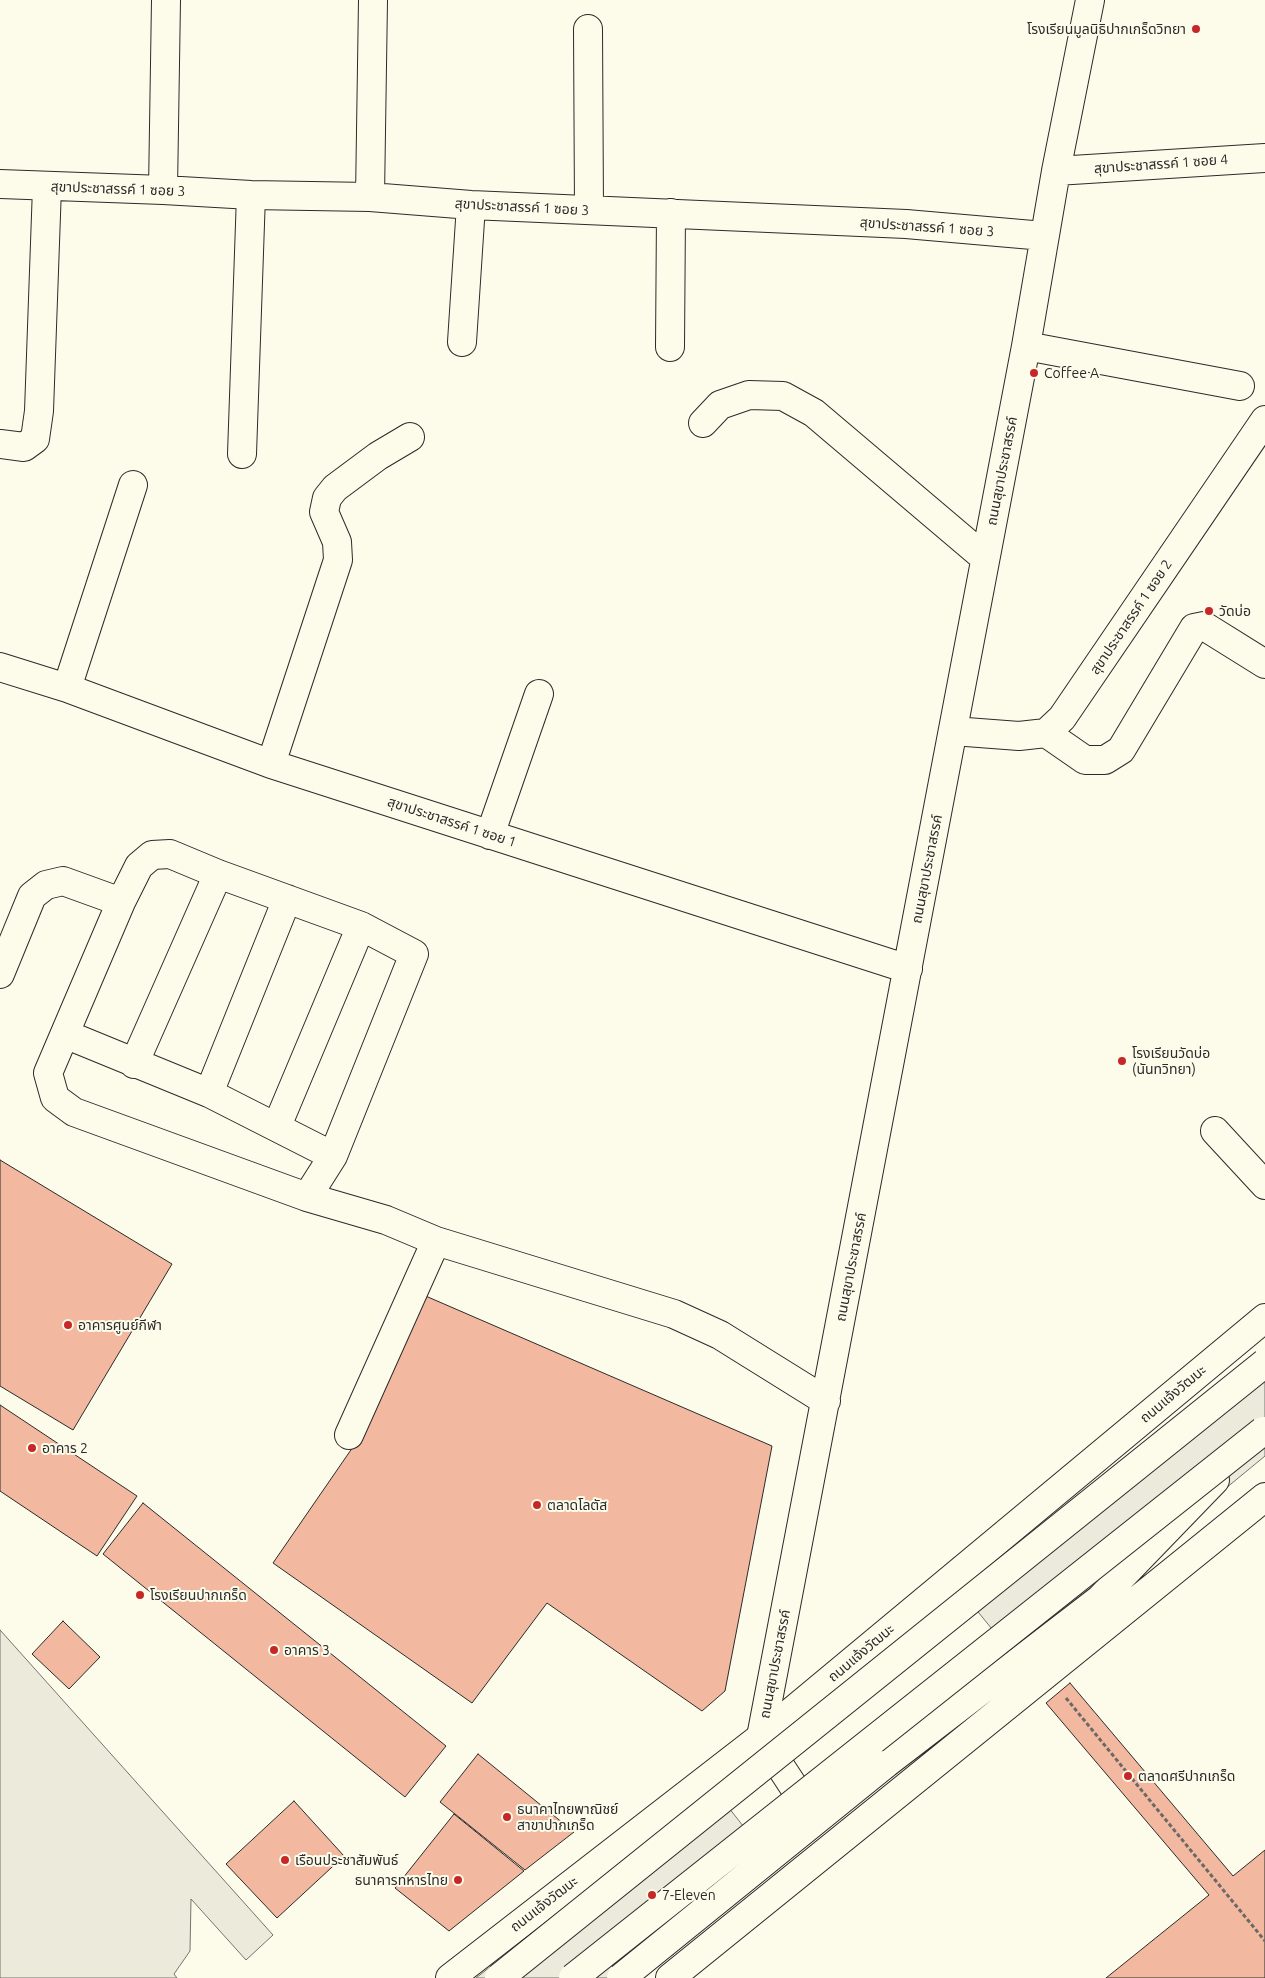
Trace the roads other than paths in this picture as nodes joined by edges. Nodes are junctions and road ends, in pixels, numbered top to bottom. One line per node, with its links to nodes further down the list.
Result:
1 (166, 0): 9 (street)
2 (372, 0): 11 (street)
3 (1090, 0): 6 (street, ถนนสุขาประชาสรรค์)
4 (588, 29): 13 (street)
5 (1265, 158): 6 (street, สุขาประชาสรรค์ 1 ซอย 4)
6 (1056, 171): 15 (street, ถนนสุขาประชาสรรค์)
7 (0, 184): 8 (street, สุขาประชาสรรค์ 1 ซอย 3)
8 (47, 187): 9 (street, สุขาประชาสรรค์ 1 ซอย 3); 23 (street)
9 (162, 190): 10 (street, สุขาประชาสรรค์ 1 ซอย 3)
10 (251, 195): 11 (street, สุขาประชาสรรค์ 1 ซอย 3); 24 (street)
11 (370, 196): 12 (street, สุขาประชาสรรค์ 1 ซอย 3)
12 (471, 205): 13 (street, สุขาประชาสรรค์ 1 ซอย 3); 16 (street)
13 (589, 210): 14 (street, สุขาประชาสรรค์ 1 ซอย 3)
14 (671, 214): 15 (street, สุขาประชาสรรค์ 1 ซอย 3); 18 (street)
15 (1044, 236): 17 (street, ถนนสุขาประชาสรรค์)
16 (462, 342)
17 (1026, 346): 19 (street); 26 (street, ถนนสุขาประชาสรรค์)
18 (670, 347)
19 (1240, 386)
20 (1265, 420): 32 (street, สุขาประชาสรรค์ 1 ซอย 2)
21 (704, 423): 26 (street)
22 (410, 437): 33 (street)
23 (0, 444)
24 (242, 454)
25 (134, 486): 29 (street)
26 (985, 558): 31 (street, ถนนสุขาประชาสรรค์)
27 (1265, 664): 32 (street)
28 (0, 667): 29 (street, สุขาประชาสรรค์ 1 ซอย 1)
29 (67, 688): 33 (street, สุขาประชาสรรค์ 1 ซอย 1)
30 (539, 694): 34 (street)
31 (953, 731): 32 (street); 39 (street, ถนนสุขาประชาสรรค์)
32 (1046, 733)
33 (271, 764): 34 (street, สุขาประชาสรรค์ 1 ซอย 1)
34 (490, 834): 39 (street, สุขาประชาสรรค์ 1 ซอย 1)
35 (218, 874): 36 (street); 37 (street); 42 (street)
36 (287, 899): 38 (street); 43 (street)
37 (121, 902): 40 (street); 41 (street)
38 (361, 926): 44 (street); 46 (street)
39 (908, 969): 52 (street, ถนนสุขาประชาสรรค์)
40 (0, 974)
41 (65, 1034): 42 (street); 48 (street)
42 (134, 1064): 43 (street)
43 (209, 1093): 44 (street)
44 (277, 1126): 46 (street)
45 (1214, 1131): 47 (street)
46 (333, 1156): 48 (street)
47 (1265, 1185)
48 (307, 1197): 49 (street)
49 (436, 1241): 52 (street); 54 (street)
50 (1265, 1318): 56 (street, ถนนแจ้งวัฒนะ)
51 (1265, 1363): 59 (street, ถนนแจ้งวัฒนะ, bridge)
52 (826, 1401): 56 (street, ถนนสุขาประชาสรรค์)
53 (1264, 1430): 60 (street, bridge); 61 (street, bridge)
54 (349, 1435)
55 (1265, 1497): 57 (street)
56 (761, 1737): 57 (street); 58 (street, ถนนแจ้งวัฒนะ)
57 (833, 1846): 62 (street)
58 (450, 1978)
59 (499, 1978)
60 (573, 1978)
61 (621, 1978)
62 (670, 1978)

